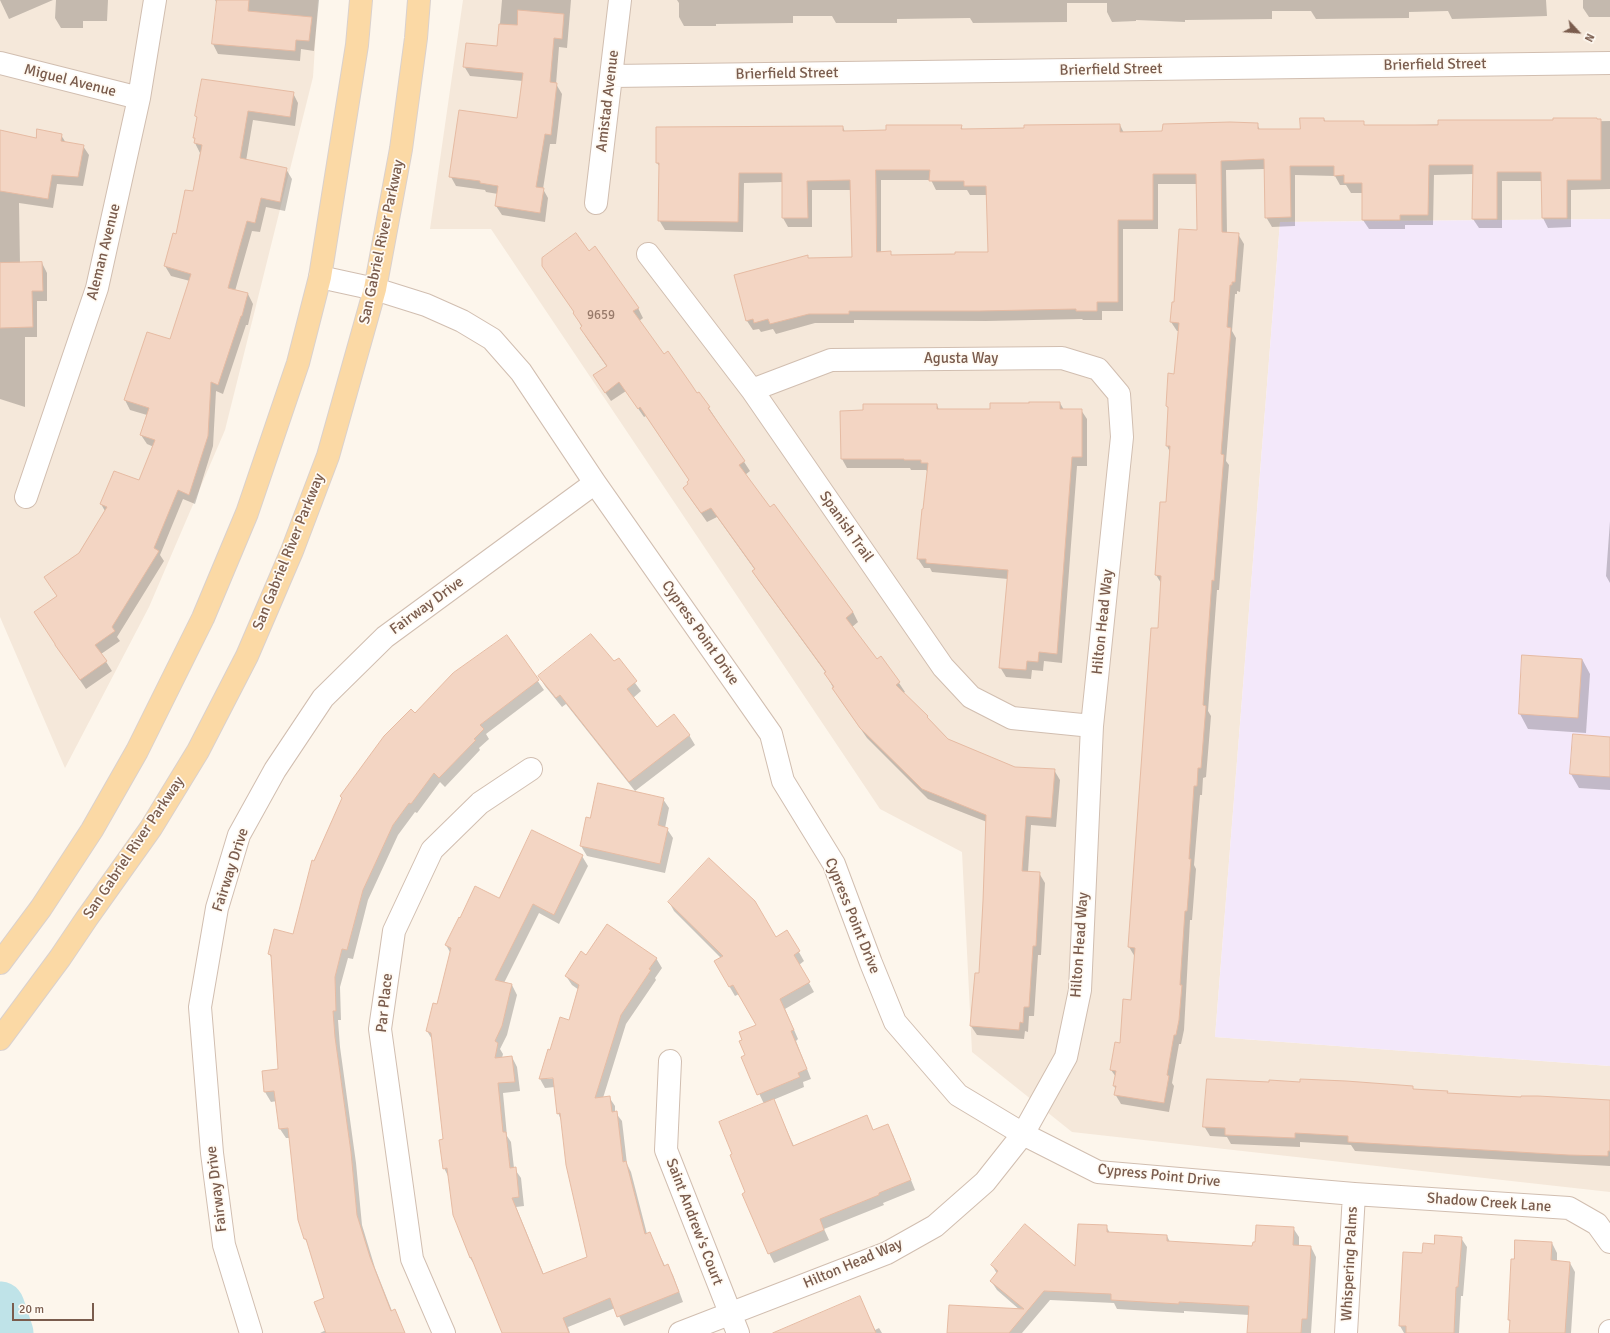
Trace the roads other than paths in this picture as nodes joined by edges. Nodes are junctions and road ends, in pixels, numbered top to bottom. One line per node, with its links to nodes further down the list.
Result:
1 (155, 0): 8 (street, Aleman Avenue)
2 (361, 0): 11 (main road)
3 (419, 0): 12 (main road, San Gabriel River Parkway)
4 (620, 0): 7 (street, Amistad Avenue)
5 (0, 63): 8 (street, Miguel Avenue)
6 (1610, 63): 7 (street, Brierfield Street)
7 (612, 76): 9 (street, Amistad Avenue)
8 (139, 98): 16 (street, Aleman Avenue)
9 (596, 203)
10 (648, 254): 13 (street, Spanish Trail)
11 (320, 277): 12 (street, Cypress Point Drive); 19 (main road)
12 (375, 289): 15 (street, Cypress Point Drive); 20 (main road, San Gabriel River Parkway)
13 (752, 390): 14 (street, Agusta Way); 17 (street, Spanish Trail)
14 (1122, 437): 17 (street, Hilton Head Way)
15 (595, 483): 22 (street, Cypress Point Drive); 26 (street, Fairway Drive)
16 (26, 498)
17 (1092, 726): 22 (street, Hilton Head Way)
18 (531, 769): 27 (street, Par Place)
19 (0, 963)
20 (0, 1039)
21 (670, 1061): 25 (street, Saint Andrew's Court)
22 (1023, 1134): 23 (street, Cypress Point Drive); 25 (street, Hilton Head Way)
23 (1354, 1194): 24 (street, Shadow Creek Lane); 30 (street, Whispering Palms)
24 (1610, 1242)
25 (730, 1313): 28 (street, Hilton Head Way); 29 (street, Saint Andrew's Court)
26 (251, 1333)
27 (444, 1333)
28 (680, 1333)
29 (738, 1333)
30 (1346, 1333)

